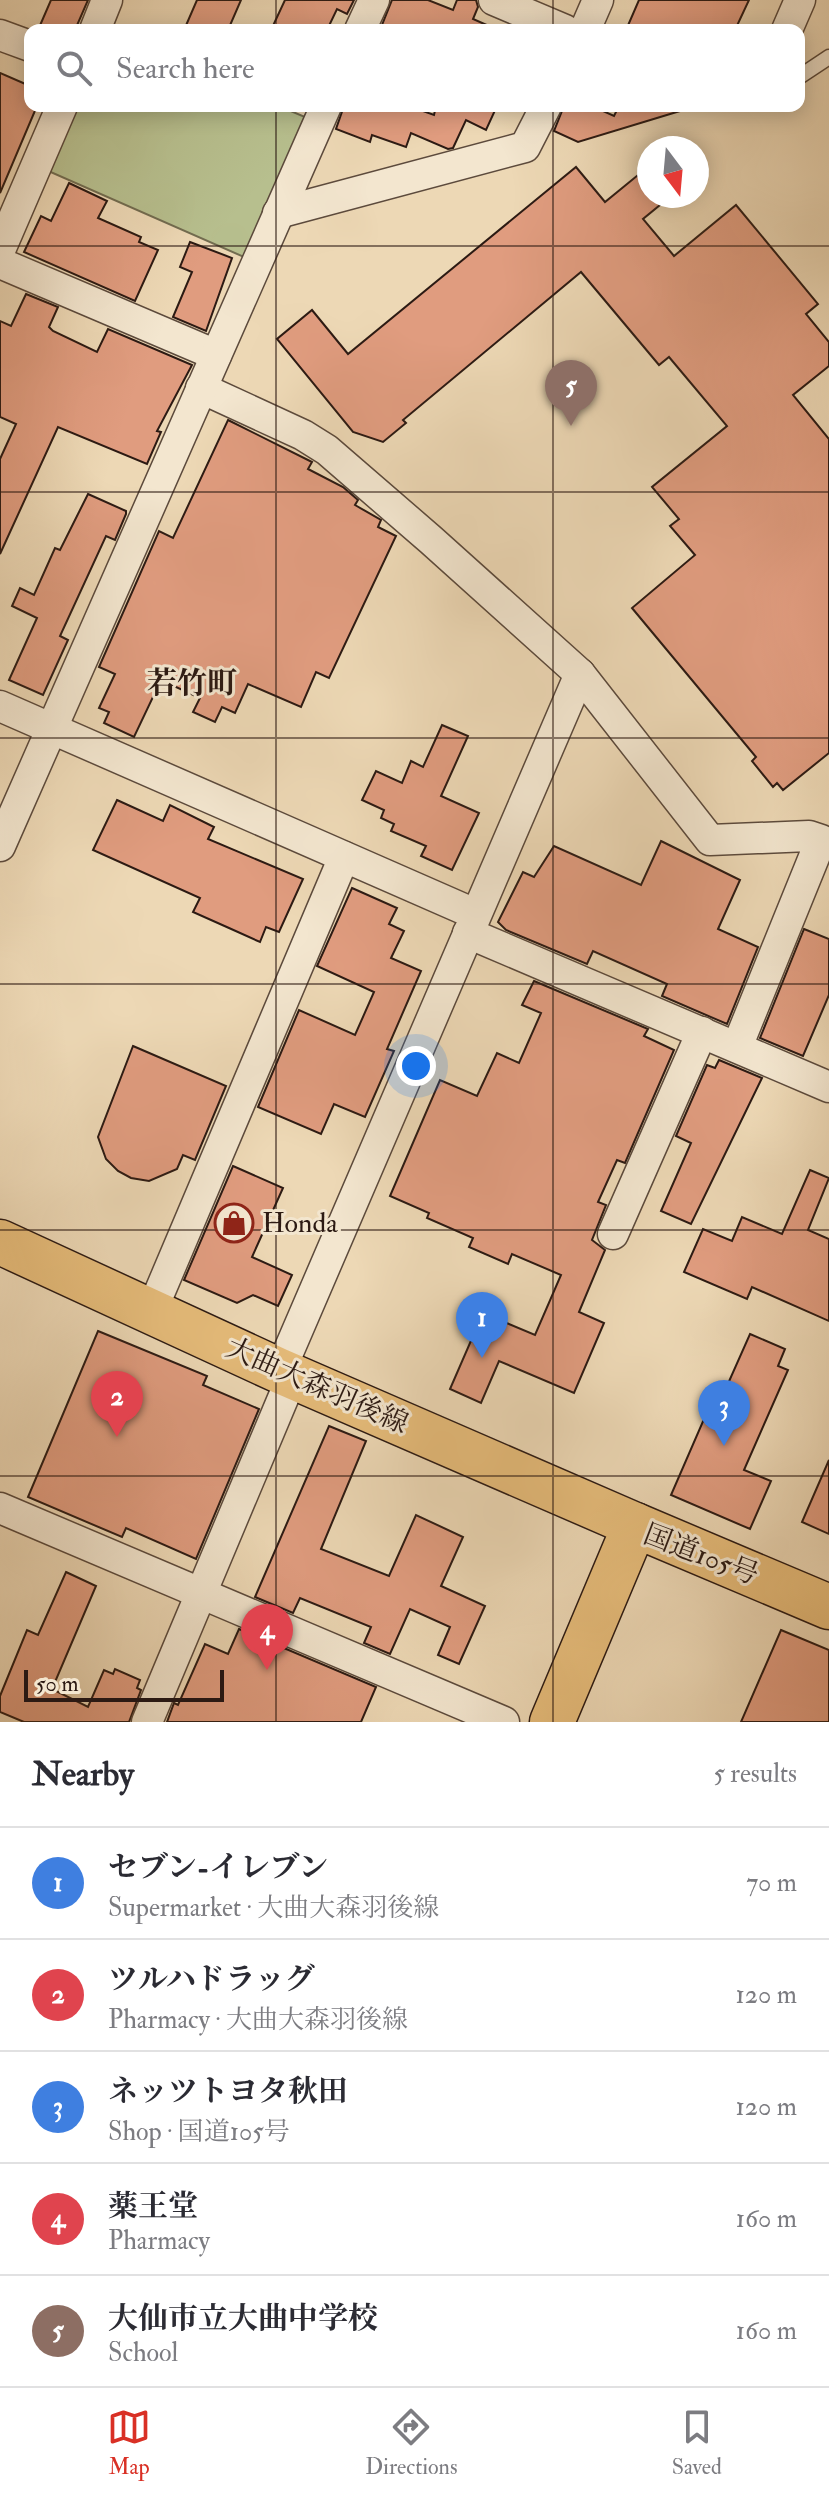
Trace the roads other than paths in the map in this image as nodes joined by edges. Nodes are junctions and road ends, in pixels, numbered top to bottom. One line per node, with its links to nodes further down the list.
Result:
1 (107, 0): 6 (street)
2 (374, 0): 7 (street)
3 (494, 0): 8 (street)
4 (598, 0): 9 (street)
5 (800, 0): 10 (street)
6 (97, 24)
7 (363, 24)
8 (551, 24)
9 (588, 24)
10 (790, 24)
11 (0, 35): 12 (street)
12 (24, 44)
13 (829, 57): 14 (lane)
14 (805, 73)
15 (59, 112): 19 (street)
16 (323, 112): 18 (street)
17 (543, 112): 18 (street)
18 (278, 213): 21 (street)
19 (0, 250)
20 (0, 263): 21 (street)
21 (216, 355): 22 (street)
22 (201, 388): 23 (street); 25 (street)
23 (580, 674): 28 (street); 30 (street)
24 (0, 706): 25 (street)
25 (52, 729): 26 (street); 27 (street)
26 (0, 846)
27 (344, 857): 28 (street); 34 (street)
28 (472, 924): 29 (street); 35 (street)
29 (702, 1032): 30 (street); 32 (street)
30 (737, 1047): 31 (street)
31 (829, 1087)
32 (613, 1234)
33 (0, 1242): 34 (main road, 大曲大森羽後線)
34 (152, 1310): 35 (main road, 大曲大森羽後線)
35 (286, 1374): 37 (main road, 大曲大森羽後線); 38 (street)
36 (0, 1508): 38 (street)
37 (635, 1525): 39 (main road, 国道105号); 42 (main road, 国道105号)
38 (201, 1592): 40 (street); 41 (street)
39 (829, 1607)
40 (147, 1722)
41 (504, 1722)
42 (552, 1722)

